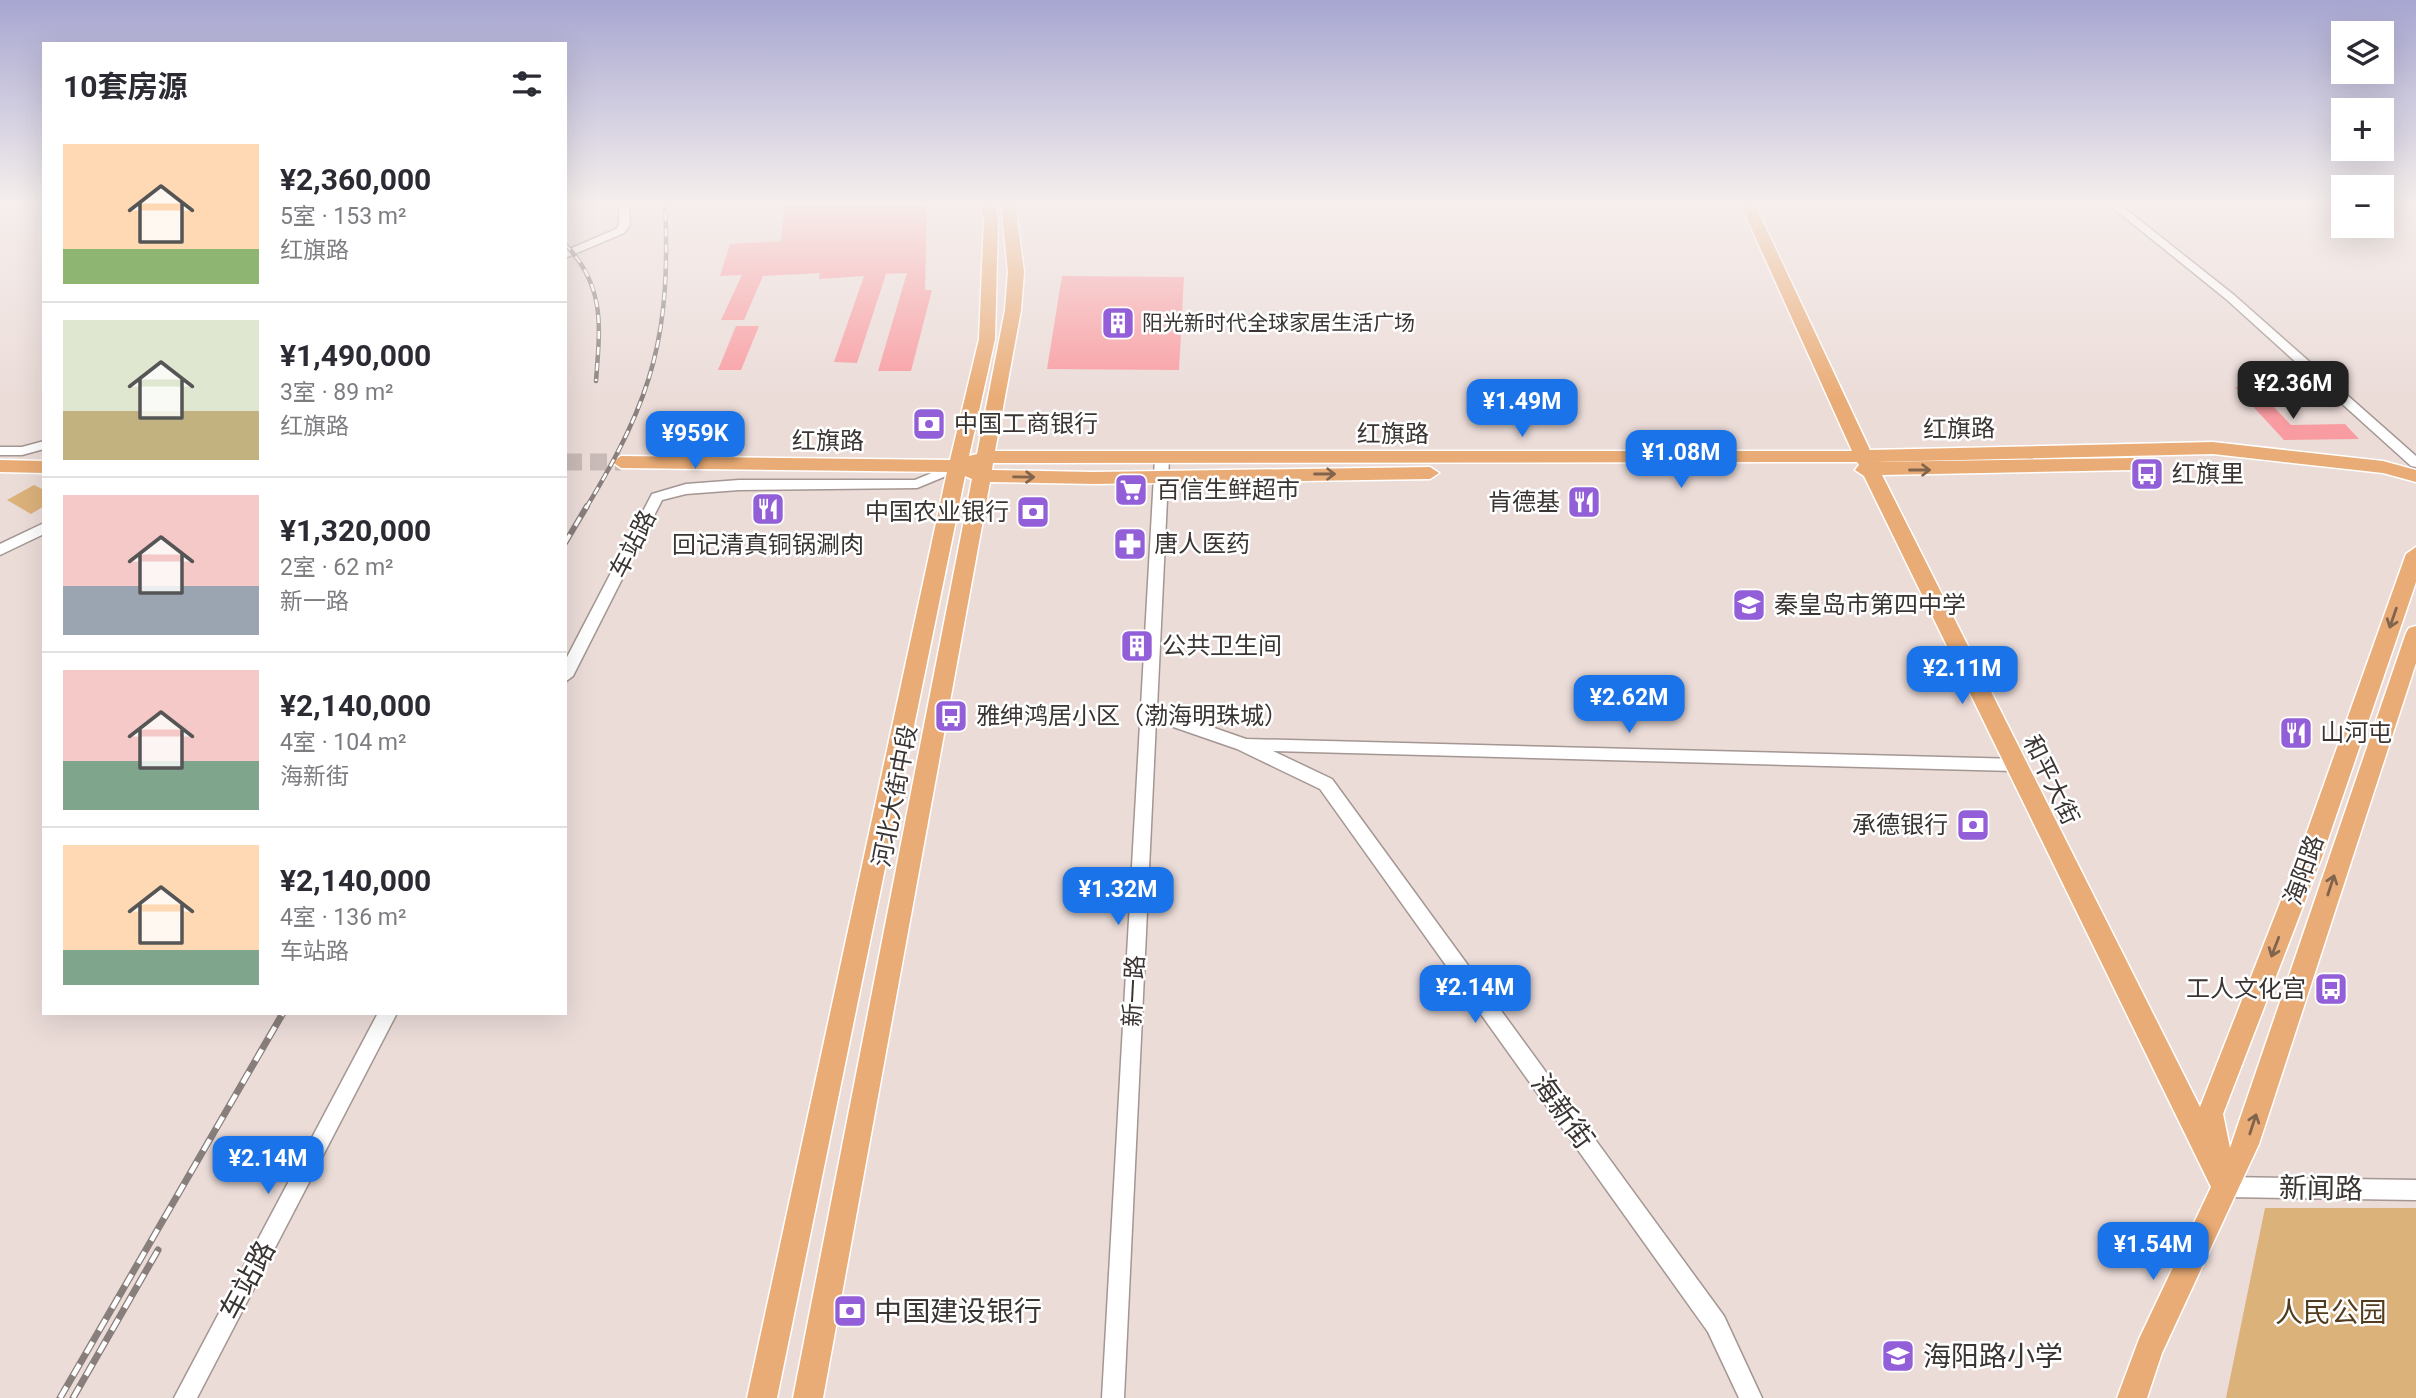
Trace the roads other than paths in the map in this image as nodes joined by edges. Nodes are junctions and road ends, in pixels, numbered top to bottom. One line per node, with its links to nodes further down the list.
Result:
1 (989, 268): 12 (main road)
2 (1016, 268): 14 (main road, 河北大街中段)
3 (1777, 268): 9 (main road, 和平大街)
4 (2194, 268): 10 (street)
5 (42, 446): 6 (street)
6 (0, 451)
7 (1162, 458): 9 (main road, 红旗路); 14 (main road, 红旗路); 16 (street, 新一路)
8 (621, 462): 12 (main road, 红旗路)
9 (1867, 463): 15 (main road, 红旗路); 16 (main road, one-way to 9); 17 (main road, one-way to 17); 25 (main road, 和平大街)
10 (2416, 463)
11 (0, 466): 13 (main road)
12 (958, 466): 14 (main road); 22 (street, 车站路); 30 (main road)
13 (42, 467)
14 (984, 467): 16 (main road, one-way to 16); 31 (main road, 河北大街中段)
15 (2416, 476)
16 (1161, 478): 23 (street, 新一路)
17 (2416, 486)
18 (42, 529): 19 (street)
19 (0, 550)
20 (2416, 554): 27 (main road, 海阳路, one-way to 27)
21 (2416, 633): 27 (main road, 海阳路, one-way to 21)
22 (567, 672)
23 (1149, 712): 24 (street, 海新街); 32 (street, 新一路)
24 (1243, 744): 25 (street); 33 (street, 海新街)
25 (2013, 764): 27 (main road, 和平大街)
26 (387, 1015): 29 (street, 车站路)
27 (2226, 1187): 28 (street, 新闻路); 34 (main road, 海阳路)
28 (2416, 1190)
29 (185, 1398)
30 (762, 1398)
31 (808, 1398)
32 (1113, 1398)
33 (1751, 1398)
34 (2132, 1398)

